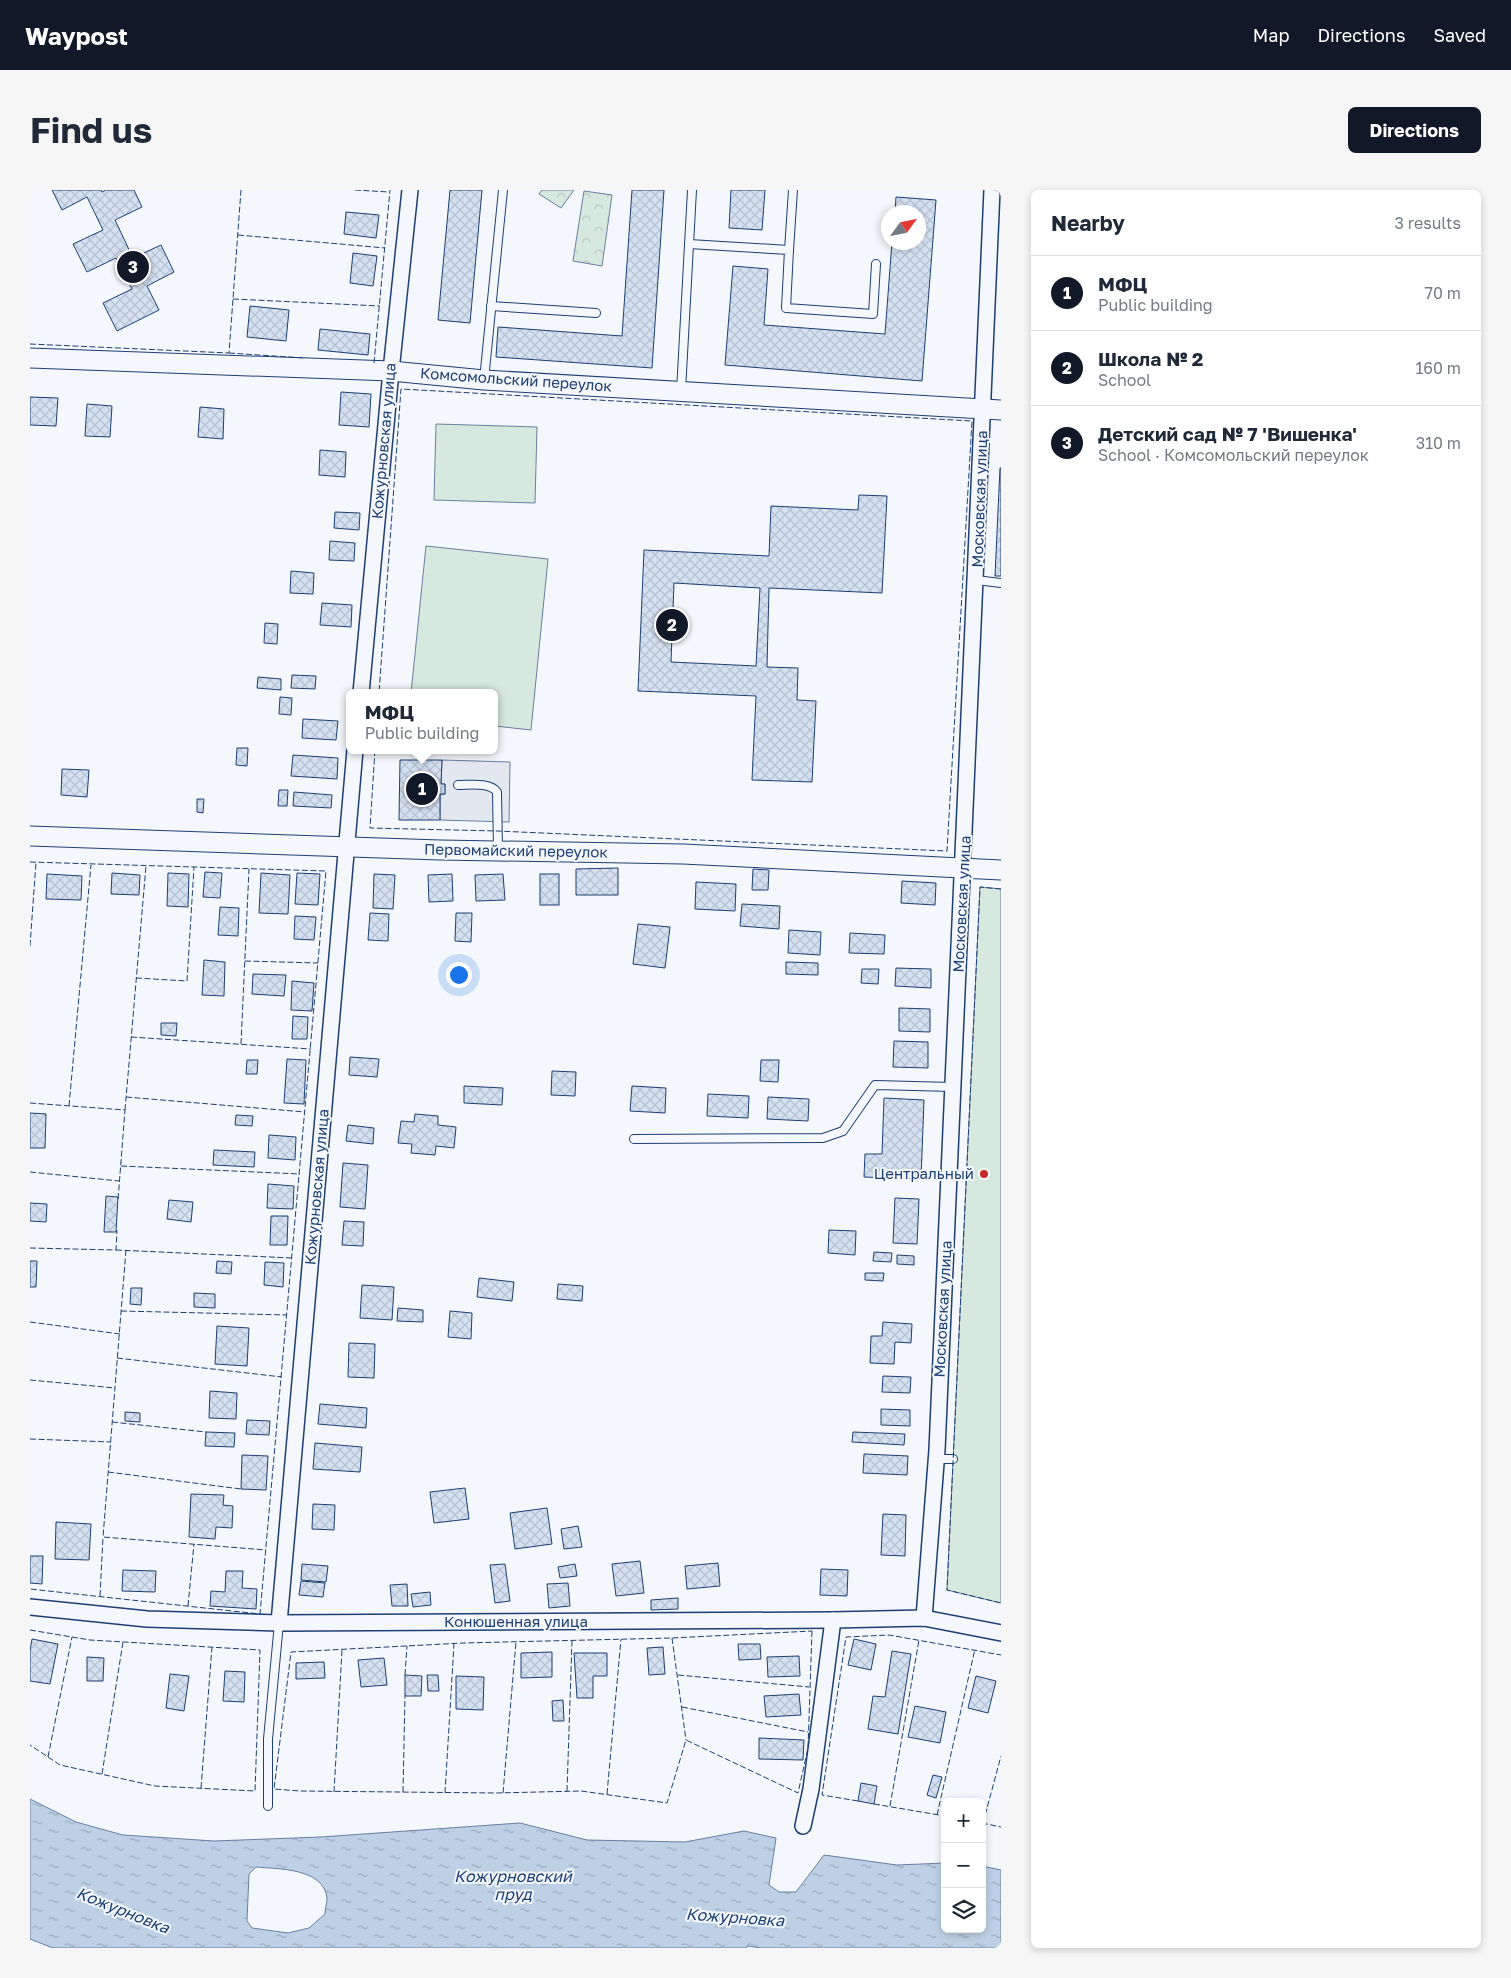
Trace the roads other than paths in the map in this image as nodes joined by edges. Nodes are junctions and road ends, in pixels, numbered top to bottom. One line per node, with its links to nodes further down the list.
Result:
1 (410, 190): 12 (street, Кожурновская улица)
2 (503, 190): 9 (lane)
3 (692, 190): 6 (lane)
4 (792, 190): 7 (lane)
5 (992, 190): 15 (street, Московская улица)
6 (689, 244): 7 (lane); 14 (lane)
7 (789, 250): 8 (lane)
8 (876, 264)
9 (491, 306): 10 (lane); 13 (lane)
10 (596, 314)
11 (30, 358): 12 (street, Комсомольский переулок)
12 (391, 371): 13 (street, Комсомольский переулок); 18 (street, Кожурновская улица)
13 (484, 380): 14 (street, Комсомольский переулок)
14 (681, 391): 15 (street, Комсомольский переулок)
15 (992, 410): 16 (street, Московская улица)
16 (976, 580): 17 (lane); 24 (street, Московская улица)
17 (1001, 583)
18 (361, 689)
19 (355, 754): 22 (street, Кожурновская улица)
20 (458, 785): 23 (lane)
21 (30, 836): 22 (street, Первомайский переулок)
22 (346, 847): 23 (street, Первомайский переулок); 33 (street, Кожурновская улица)
23 (498, 852): 24 (street, Первомайский переулок)
24 (963, 868): 25 (street, Первомайский переулок); 26 (street, Московская улица)
25 (1001, 870)
26 (953, 1087): 27 (lane); 28 (street, Московская улица)
27 (634, 1139)
28 (936, 1459): 29 (lane); 31 (street, Московская улица)
29 (953, 1460)
30 (30, 1607): 33 (street, Конюшенная улица)
31 (924, 1618): 32 (street, Конюшенная улица); 34 (street, Конюшенная улица)
32 (833, 1620): 33 (street, Конюшенная улица); 36 (street)
33 (279, 1623): 35 (lane)
34 (1001, 1633)
35 (268, 1806)
36 (803, 1826)

